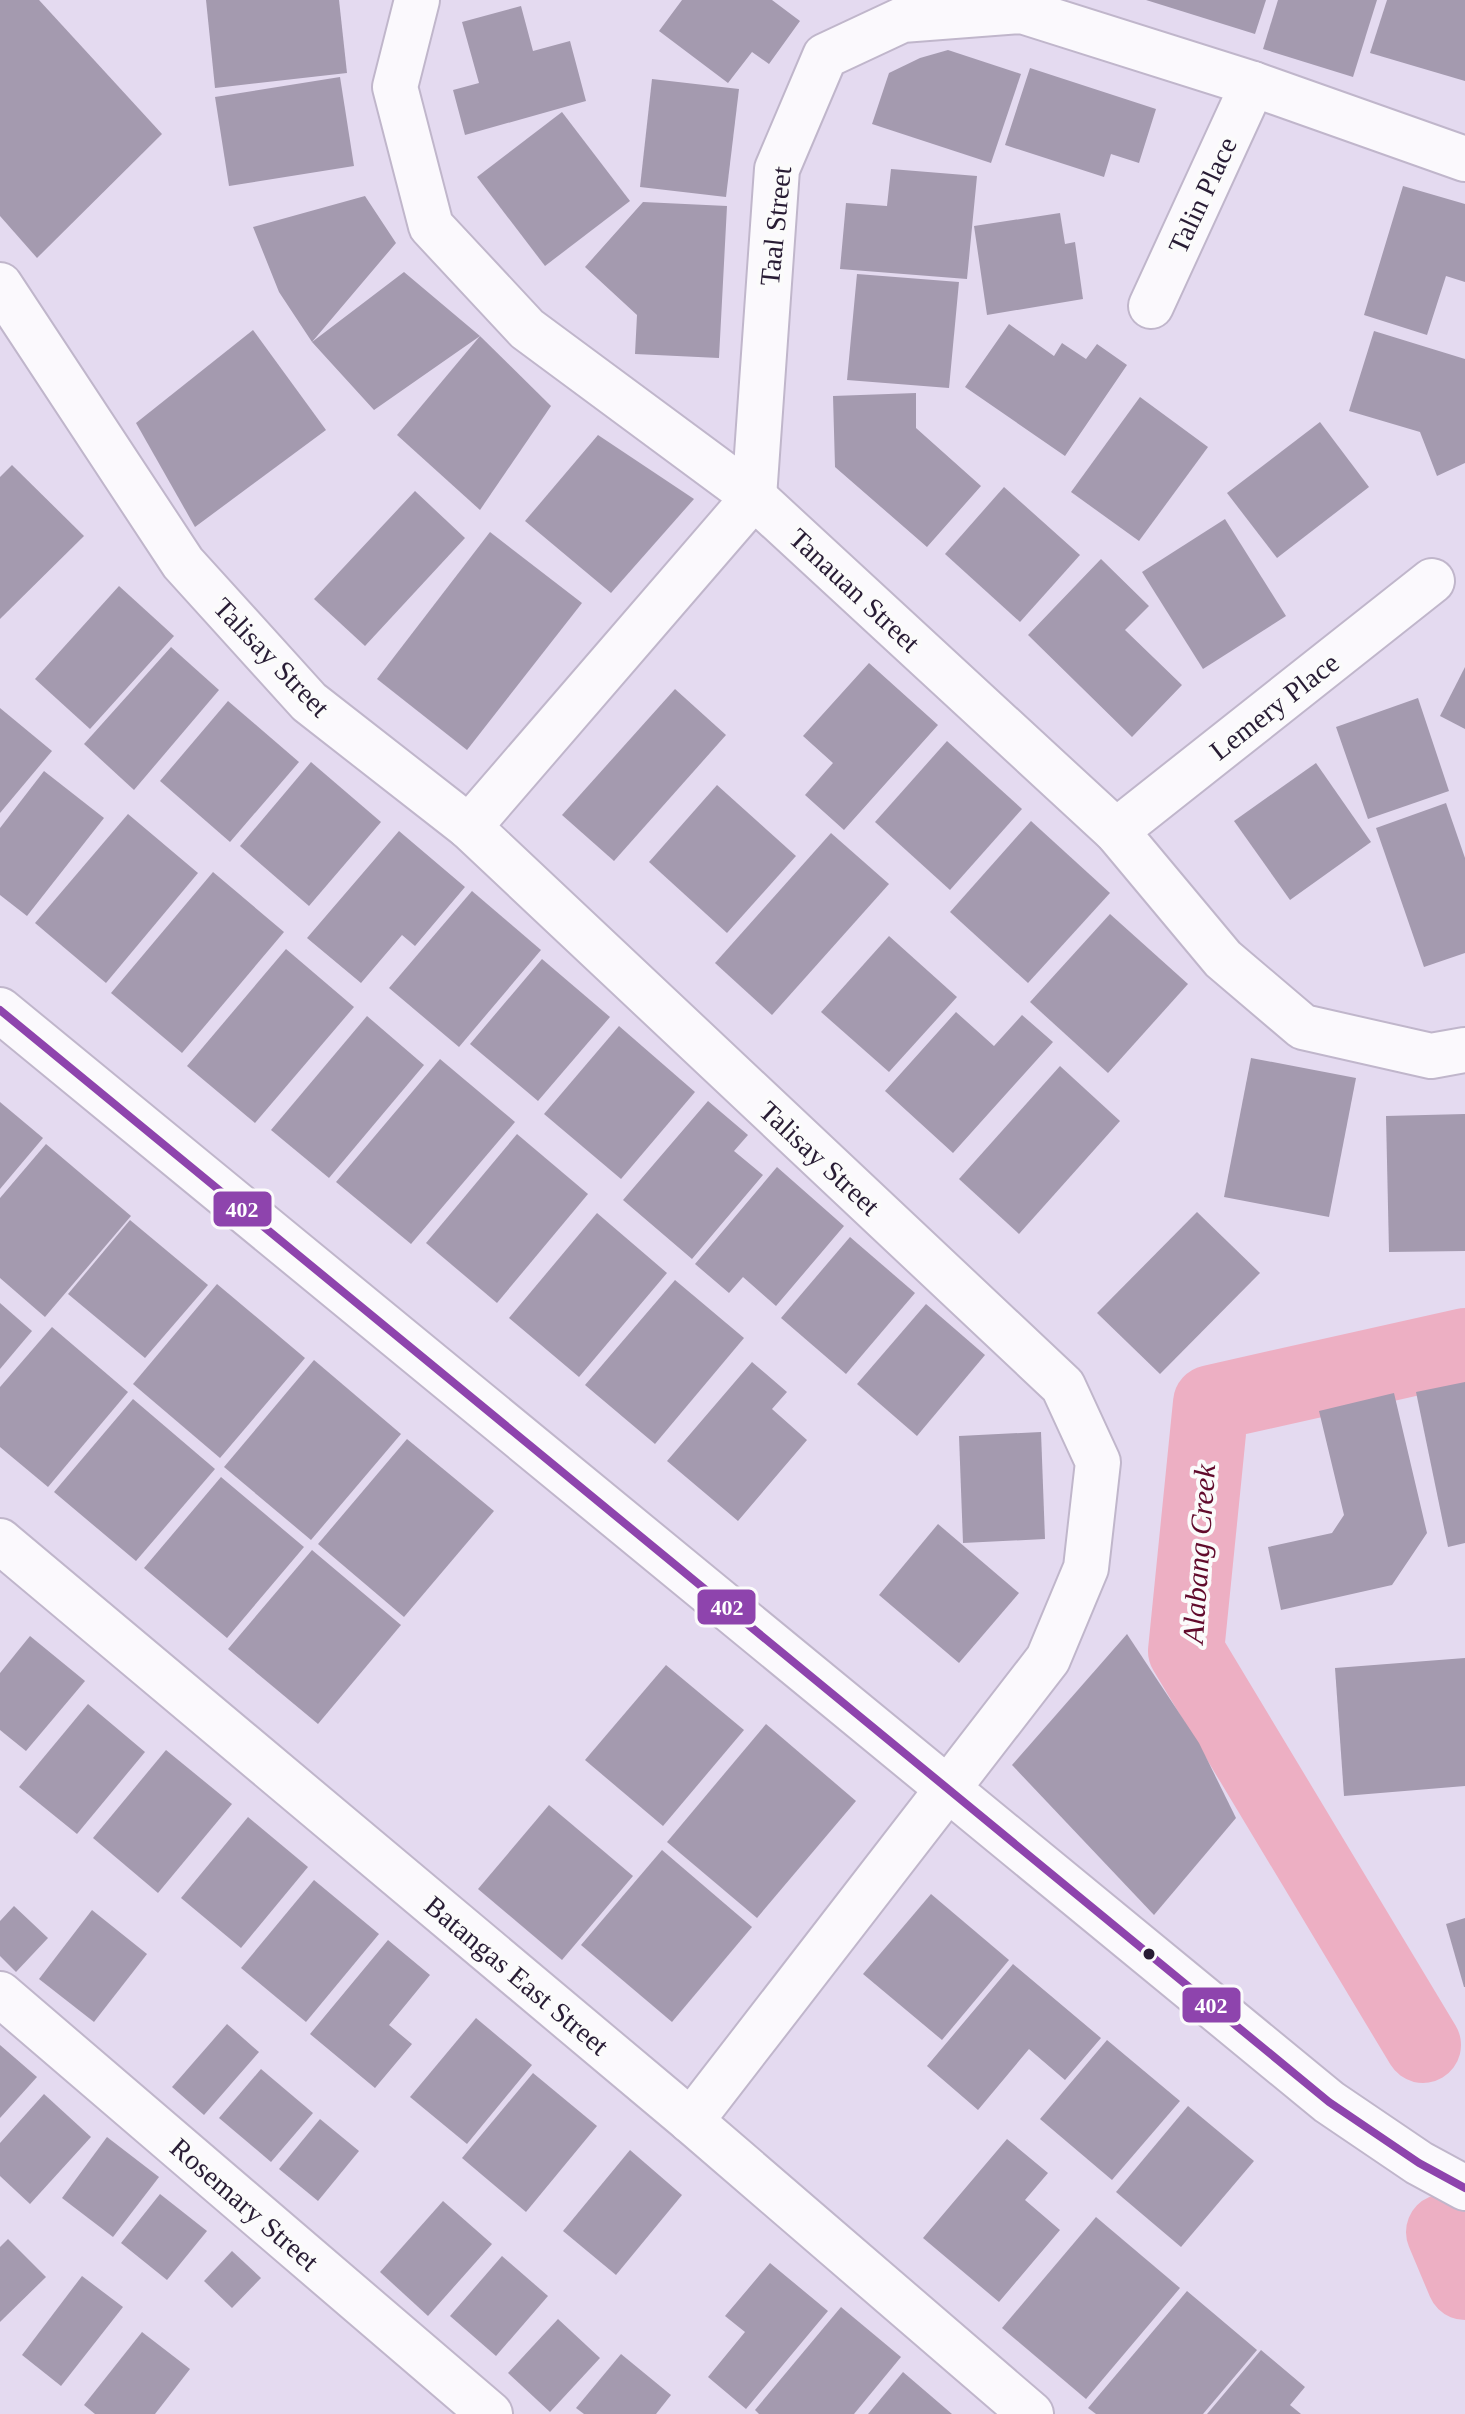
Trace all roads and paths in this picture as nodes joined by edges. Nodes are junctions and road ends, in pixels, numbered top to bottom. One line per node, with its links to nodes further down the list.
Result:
1 (417, 0): 6 (street, Tanauan Street)
2 (1253, 84): 3 (street, Taal Street); 5 (street, Talin Place); 6 (street, Taal Street)
3 (1465, 159)
4 (0, 285): 8 (street, Talisay Street)
5 (1151, 306)
6 (754, 497): 8 (street); 9 (street, Tanauan Street)
7 (1432, 581): 9 (street, Lemery Place)
8 (469, 827): 13 (street, Talisay Street)
9 (1116, 831): 11 (street, Tanauan Street)
10 (0, 1010): 13 (street)
11 (1465, 1050)
12 (0, 1541): 15 (street, Batangas East Street)
13 (951, 1788): 15 (street, Talisay Street); 16 (street)
14 (0, 1994): 17 (street, Rosemary Street)
15 (691, 2121): 18 (street, Batangas East Street)
16 (1465, 2188)
17 (490, 2414)
18 (1031, 2414)

